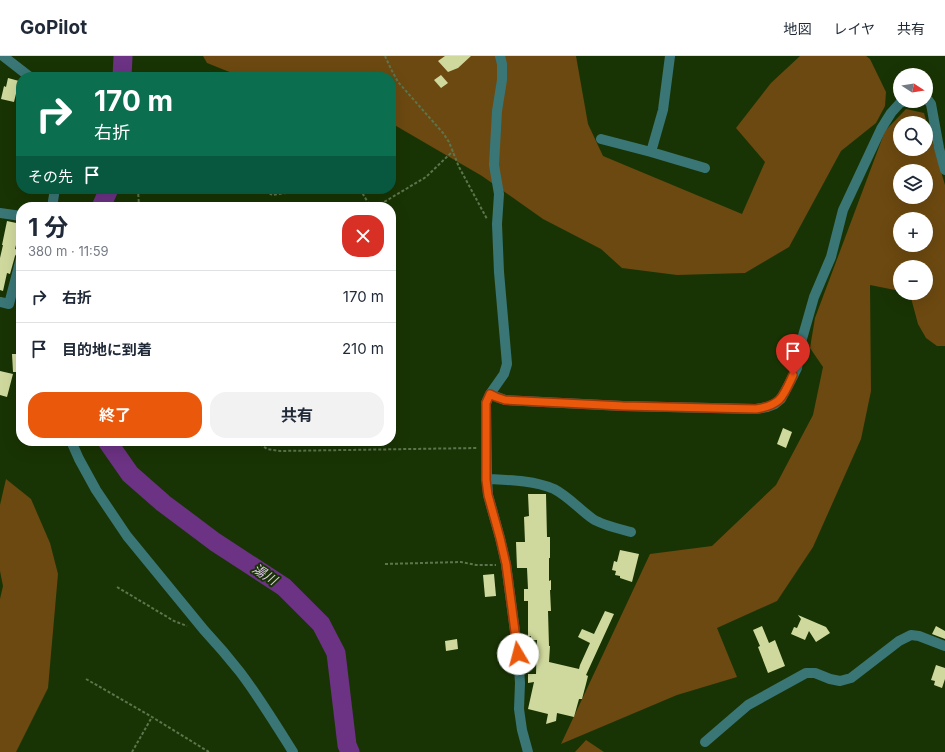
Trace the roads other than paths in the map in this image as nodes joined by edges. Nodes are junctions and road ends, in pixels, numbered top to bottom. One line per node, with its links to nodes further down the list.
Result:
1 (3, 56): 4 (street)
2 (500, 56): 15 (street)
3 (670, 56): 8 (street)
4 (24, 72)
5 (896, 108): 15 (street)
6 (932, 108): 10 (street)
7 (601, 139): 8 (street)
8 (651, 152): 9 (street)
9 (705, 168)
10 (945, 170)
11 (0, 213): 12 (street)
12 (16, 215)
13 (16, 279): 14 (street)
14 (0, 302)
15 (490, 394): 17 (street)
16 (73, 446): 21 (street)
17 (486, 480): 18 (street); 22 (street)
18 (631, 532)
19 (945, 646): 20 (street)
20 (706, 742)
21 (293, 752)
22 (528, 752)

